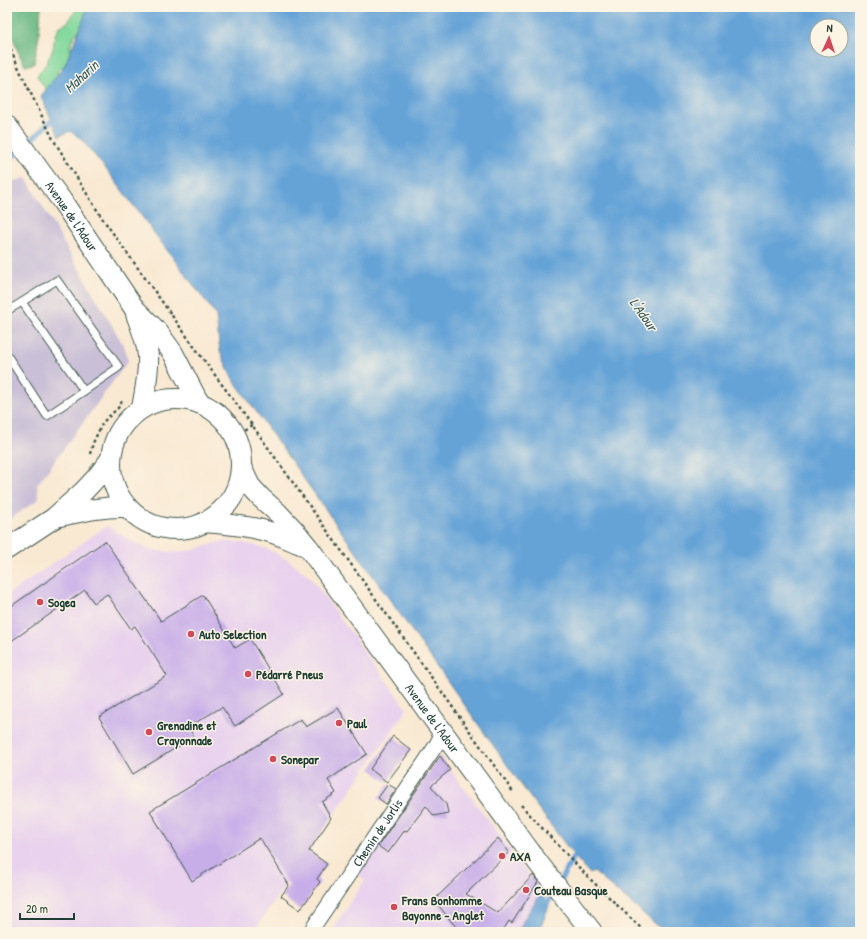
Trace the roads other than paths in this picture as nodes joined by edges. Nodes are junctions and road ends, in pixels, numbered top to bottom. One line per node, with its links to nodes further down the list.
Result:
1 (8, 128): 3 (main road, Avenue de l'Adour)
2 (22, 302): 4 (lane); 6 (lane); 6 (lane)
3 (134, 308): 7 (main road, Avenue de l'Adour); 8 (main road, Avenue de l'Adour)
4 (7, 311)
5 (7, 355): 6 (lane)
6 (84, 391)
7 (199, 403): 8 (main road); 10 (main road)
8 (142, 408): 9 (main road)
9 (110, 460): 11 (main road); 12 (main road)
10 (241, 467): 13 (main road); 14 (main road, Avenue de l'Adour)
11 (126, 507): 12 (main road); 13 (main road)
12 (54, 518): 15 (main road)
13 (205, 522): 14 (main road)
14 (308, 547): 16 (main road, Avenue de l'Adour)
15 (7, 549)
16 (443, 732): 17 (street, Chemin de Jorlis); 18 (main road, Avenue de l'Adour)
17 (310, 932)
18 (592, 932)

